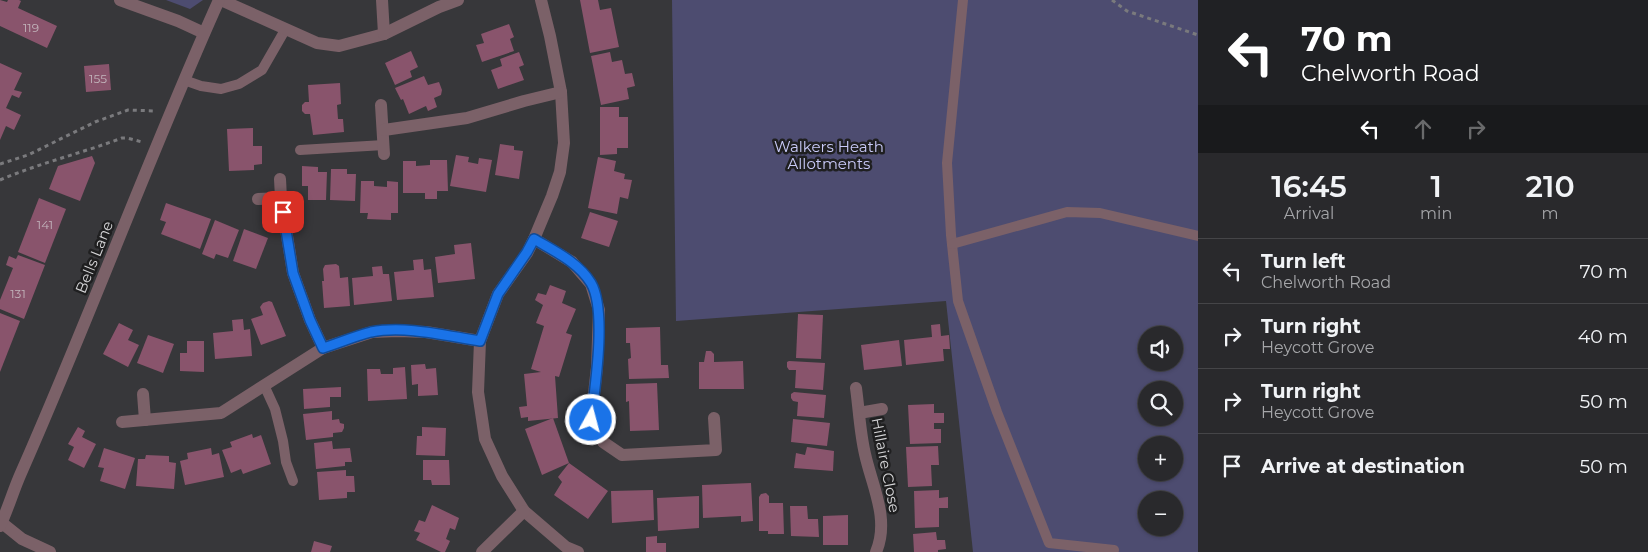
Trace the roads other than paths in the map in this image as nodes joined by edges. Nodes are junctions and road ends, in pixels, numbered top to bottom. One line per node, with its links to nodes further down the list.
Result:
1 (120, 0): 8 (street)
2 (220, 0): 7 (street); 8 (street, Bells Lane)
3 (382, 0): 9 (street)
4 (458, 0): 9 (street)
5 (541, 0): 11 (street)
6 (963, 0): 21 (lane)
7 (285, 30): 9 (street); 10 (lane)
8 (204, 33): 10 (street, Bells Lane)
9 (384, 34)
10 (184, 80): 34 (street, Bells Lane)
11 (561, 92): 13 (street); 20 (street)
12 (381, 104): 13 (street)
13 (384, 130): 15 (street)
14 (300, 150): 15 (lane)
15 (384, 150)
16 (280, 179): 17 (street)
17 (281, 198): 18 (street); 23 (street)
18 (258, 199)
19 (1198, 236): 21 (lane)
20 (534, 239): 22 (street); 29 (street)
21 (952, 244): 35 (lane)
22 (480, 341): 23 (street); 33 (street)
23 (323, 348): 24 (street)
24 (264, 385): 30 (street); 32 (lane)
25 (856, 388): 28 (street, Hillaire Close)
26 (143, 394): 30 (street)
27 (882, 410): 28 (street, Hillaire Close)
28 (859, 413): 39 (street, Hillaire Close)
29 (714, 418)
30 (145, 420): 31 (street)
31 (122, 422)
32 (293, 481)
33 (524, 511): 37 (street); 38 (street)
34 (1, 524): 36 (street)
35 (1114, 550)
36 (50, 552)
37 (482, 552)
38 (578, 552)
39 (876, 552)

